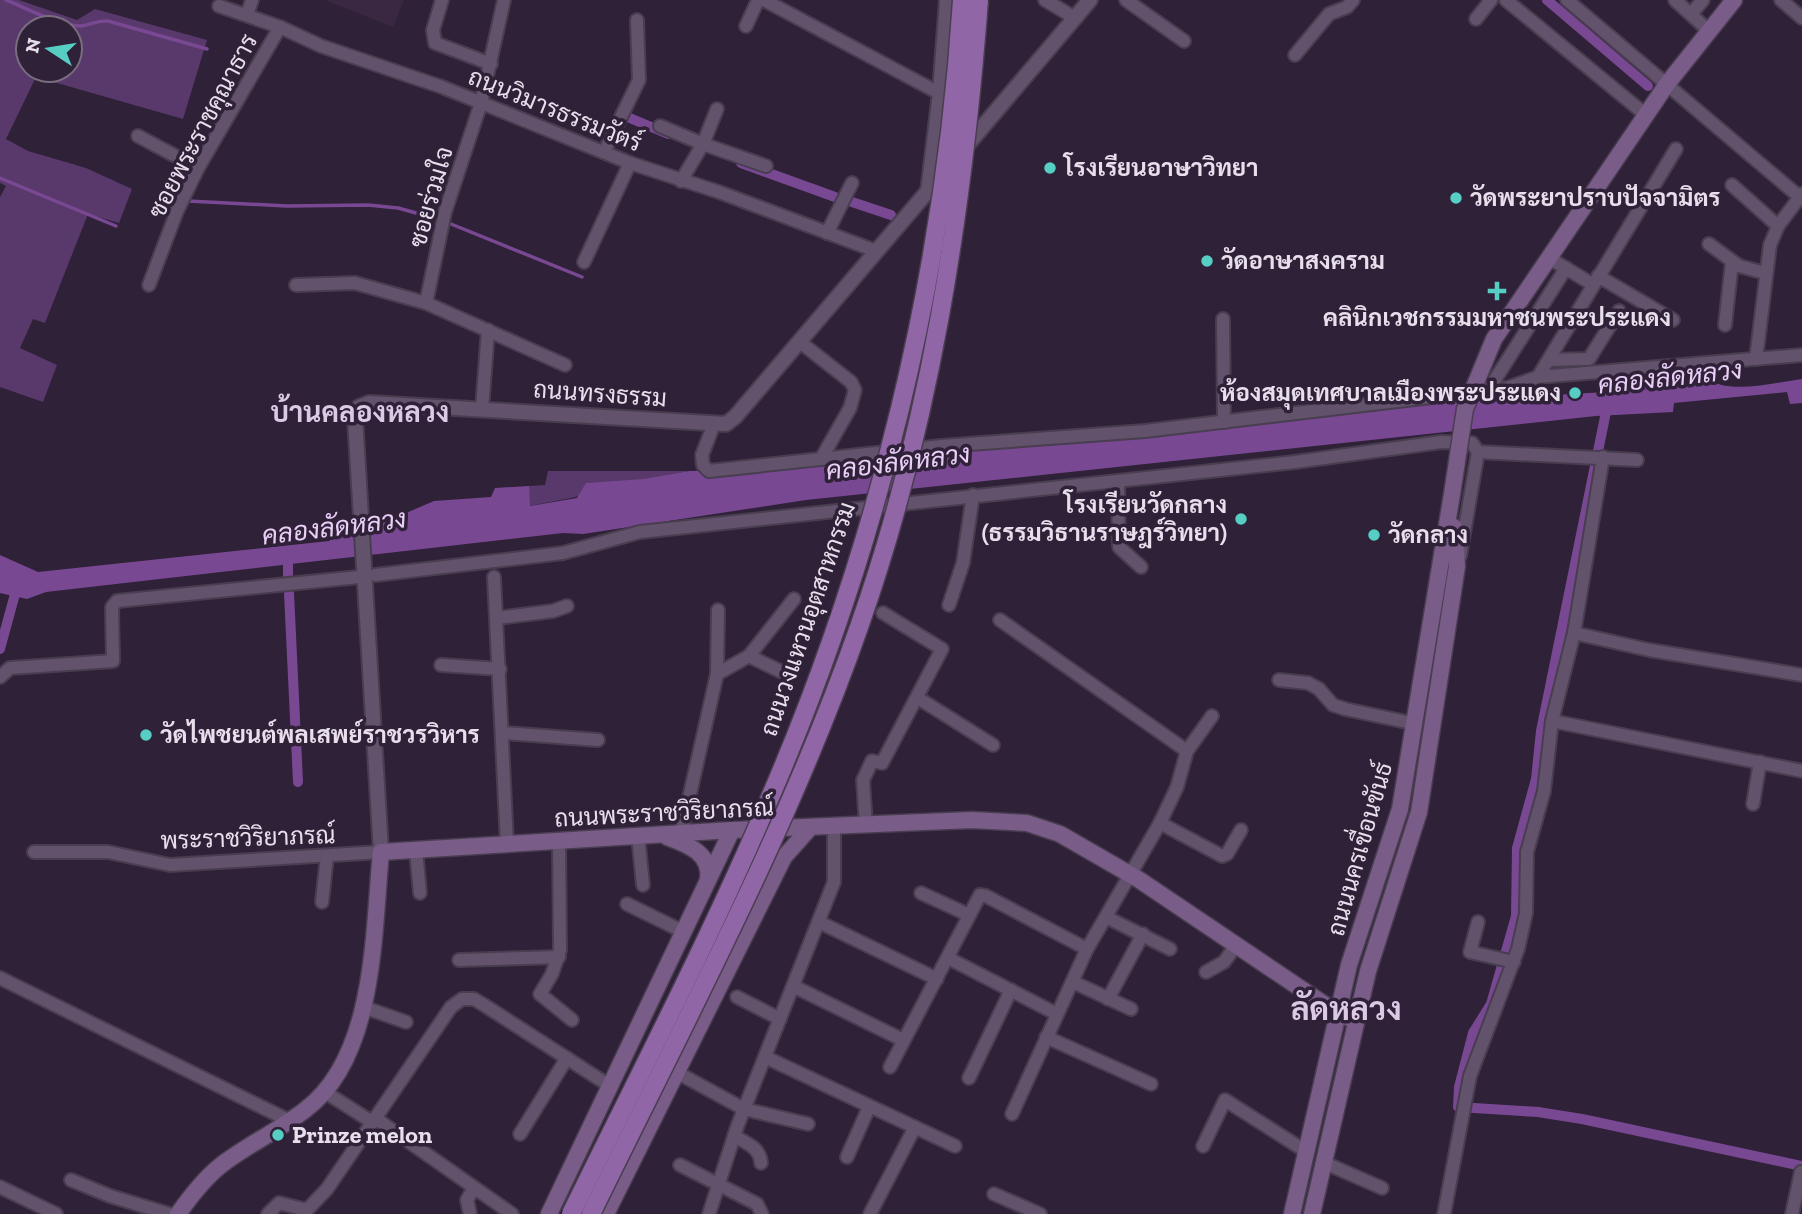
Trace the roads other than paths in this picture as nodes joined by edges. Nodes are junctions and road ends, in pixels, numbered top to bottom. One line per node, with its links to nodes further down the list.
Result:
1 (252, 0): 22 (street)
2 (443, 0): 32 (street)
3 (504, 0): 32 (street, ซอยร่วมใจ)
4 (758, 0): 27 (street)
5 (764, 0): 34 (street)
6 (946, 0): 34 (street)
7 (962, 0): 213 (main road, ถนนวงแหวนอุตสาหกรรม, bridge)
8 (979, 0): 214 (main road, ถนนวงแหวนอุตสาหกรรม, bridge)
9 (1045, 0): 23 (street)
10 (1090, 0): 23 (street)
11 (1126, 0): 30 (street)
12 (1353, 0): 31 (street)
13 (1491, 0): 25 (street)
14 (1506, 0): 37 (street)
15 (1567, 0): 33 (street)
16 (1675, 0): 21 (street)
17 (1703, 0): 21 (street)
18 (1734, 0): 29 (main road, ถนนนครเขื่อนขันธ์)
19 (1781, 0): 24 (street)
20 (219, 6): 22 (street, ถนนวิมารธรรมวัตร์)
21 (1691, 14): 29 (street)
22 (247, 15): 28 (street, ถนนวิมารธรรมวัตร์)
23 (1075, 18): 49 (street)
24 (1802, 18)
25 (1476, 19)
26 (637, 20): 42 (street)
27 (746, 26)
28 (280, 27): 35 (street, ถนนวิมารธรรมวัตร์); 45 (street, ซอยพระราชคุณาธาร)
29 (1709, 31): 33 (main road, ถนนนครเขื่อนขันธ์)
30 (1184, 41)
31 (1295, 55)
32 (491, 64): 35 (street, ซอยร่วมใจ)
33 (1667, 84): 37 (main road, ถนนนครเขื่อนขันธ์); 50 (street)
34 (939, 93): 49 (street)
35 (481, 103): 42 (street, ถนนวิมารธรรมวัตร์); 63 (street, ซอยร่วมใจ)
36 (717, 109): 40 (street)
37 (1646, 115): 55 (main road, ถนนนครเขื่อนขันธ์)
38 (660, 126): 40 (street)
39 (138, 136): 45 (street)
40 (703, 144): 44 (street); 46 (street)
41 (1676, 149): 60 (street)
42 (604, 152): 43 (street, ถนนวิมารธรรมวัตร์)
43 (630, 163): 46 (street, ถนนวิมารธรรมวัตร์); 56 (street)
44 (766, 166)
45 (198, 168): 61 (street, ซอยพระราชคุณาธาร)
46 (681, 181): 52 (street, ถนนวิมารธรรมวัตร์)
47 (852, 183): 52 (street)
48 (1732, 185): 51 (street)
49 (927, 192): 54 (street)
50 (1801, 197): 51 (street)
51 (1778, 226): 59 (street)
52 (827, 233): 54 (street, ถนนวิมารธรรมวัตร์)
53 (1709, 244): 57 (street)
54 (876, 251): 69 (street)
55 (1549, 258): 58 (street); 84 (main road, ถนนนครเขื่อนขันธ์, bridge)
56 (584, 262)
57 (1732, 262): 59 (street); 67 (street)
58 (1566, 268): 60 (street); 75 (street)
59 (1765, 272): 71 (street)
60 (1595, 280): 66 (street); 72 (street)
61 (149, 285)
62 (296, 285): 63 (street)
63 (426, 303): 68 (street)
64 (1619, 311): 72 (street)
65 (1223, 319): 77 (street)
66 (1673, 320)
67 (1725, 326)
68 (488, 330): 73 (street); 76 (street)
69 (800, 342): 78 (street); 81 (street)
70 (1802, 355): 71 (street)
71 (1756, 359): 74 (street)
72 (1549, 360): 74 (street)
73 (565, 365)
74 (1538, 377): 75 (street)
75 (1489, 389): 77 (street)
76 (482, 409): 78 (street, ถนนทรงธรรม); 88 (street, ถนนทรงธรรม)
77 (1224, 422): 81 (street)
78 (714, 424): 81 (street)
79 (1478, 452): 80 (street); 83 (street); 87 (street)
80 (1601, 457): 82 (street); 97 (street)
81 (821, 459)
82 (1637, 460)
83 (1118, 481): 85 (street); 86 (street)
84 (1452, 494): 87 (main road, ถนนนครเขื่อนขันธ์); 109 (main road, ถนนนครเขื่อนขันธ์)
85 (973, 495): 88 (street); 92 (street)
86 (1141, 566)
87 (1457, 566): 168 (main road, ถนนนครเขื่อนขันธ์)
88 (366, 575): 104 (street); 130 (street, ถนนทรงธรรม)
89 (494, 577): 95 (street)
90 (794, 599): 98 (street)
91 (567, 606): 95 (street)
92 (949, 606)
93 (718, 610): 102 (street)
94 (883, 613): 106 (street)
95 (497, 618): 100 (street)
96 (1000, 620): 113 (street)
97 (1574, 634): 103 (street); 108 (street)
98 (750, 656): 101 (street); 102 (street)
99 (441, 665): 100 (street)
100 (500, 668): 110 (street)
101 (782, 672)
102 (717, 674): 123 (street)
103 (1802, 675)
104 (0, 677)
105 (1279, 680): 109 (street)
106 (918, 698): 112 (street); 118 (street)
107 (1212, 716): 113 (street)
108 (1552, 721): 114 (street); 153 (street)
109 (1416, 724): 164 (main road, ถนนนครเขื่อนขันธ์)
110 (504, 733): 111 (street); 127 (street)
111 (598, 740)
112 (993, 744)
113 (1187, 751): 117 (street)
114 (1760, 762): 115 (street); 116 (street)
115 (1802, 771)
116 (1753, 804)
117 (1160, 823): 122 (street); 133 (street)
118 (866, 826): 119 (main road, ถนนพระราชวิริยาภรณ์); 133 (main road, ถนนพระราชวิริยาภรณ์)
119 (834, 828): 120 (main road, ถนนพระราชวิริยาภรณ์); 143 (street)
120 (809, 829): 121 (main road, ถนนพระราชวิริยาภรณ์); 140 (main road)
121 (732, 830): 123 (main road, ถนนพระราชวิริยาภรณ์); 132 (main road)
122 (1241, 830)
123 (681, 834): 124 (main road, ถนนพระราชวิริยาภรณ์)
124 (662, 835): 125 (main road, ถนนพระราชวิริยาภรณ์); 134 (main road)
125 (638, 836): 126 (main road, ถนนพระราชวิริยาภรณ์); 135 (street)
126 (559, 841): 127 (main road, ถนนพระราชวิริยาภรณ์); 150 (street)
127 (507, 844): 128 (main road, ถนนพระราชวิริยาภรณ์)
128 (416, 850): 130 (main road, ถนนพระราชวิริยาภรณ์); 136 (street)
129 (34, 852): 131 (street, พระราชวิริยาภรณ์)
130 (382, 852): 131 (street, พระราชวิริยาภรณ์); 162 (main road)
131 (327, 856): 138 (street)
132 (720, 858): 134 (main road); 140 (main road)
133 (1132, 875): 142 (street); 147 (main road, ถนนพระราชวิริยาภรณ์)
134 (708, 880): 145 (main road)
135 (643, 885)
136 (421, 893)
137 (921, 893): 141 (street)
138 (322, 902)
139 (627, 904): 145 (street)
140 (757, 912): 175 (main road)
141 (969, 915): 148 (street); 151 (street)
142 (1106, 917): 146 (street); 148 (street)
143 (819, 922): 156 (street); 158 (street)
144 (1478, 922): 153 (street)
145 (684, 932): 178 (main road)
146 (1143, 934): 149 (street); 161 (street)
147 (1237, 944): 154 (street); 164 (main road, ถนนพระราชวิริยาภรณ์)
148 (1087, 949): 157 (street)
149 (1170, 949)
150 (559, 957): 152 (street); 167 (street)
151 (948, 958): 156 (street); 159 (street)
152 (459, 960)
153 (1507, 961): 205 (street)
154 (1206, 972)
155 (0, 978): 186 (street)
156 (937, 979): 171 (street)
157 (1073, 982): 161 (street); 165 (street)
158 (793, 986): 166 (street); 171 (street)
159 (1011, 990): 165 (street); 176 (street)
160 (737, 997): 166 (street)
161 (1108, 999): 163 (street)
162 (363, 1007): 169 (street); 180 (main road)
163 (1131, 1009)
164 (1337, 1013): 168 (main road, ถนนพระราชวิริยาภรณ์); 179 (main road, ถนนนครเขื่อนขันธ์)
165 (1057, 1014): 170 (street)
166 (780, 1019): 172 (street)
167 (572, 1020)
168 (1355, 1020): 181 (main road, ถนนนครเขื่อนขันธ์)
169 (406, 1022)
170 (1046, 1037): 177 (street); 184 (street)
171 (903, 1040): 174 (street)
172 (765, 1057): 182 (street); 183 (street)
173 (567, 1059): 178 (street); 185 (street); 189 (street)
174 (890, 1067)
175 (678, 1073): 183 (street); 215 (main road)
176 (969, 1078)
177 (1151, 1084)
178 (610, 1086): 212 (main road)
179 (1321, 1090): 181 (main road); 193 (main road, ถนนนครเขื่อนขันธ์)
180 (325, 1092): 185 (street); 186 (main road)
181 (1341, 1094): 196 (main road, ถนนนครเขื่อนขันธ์)
182 (869, 1107): 188 (street); 194 (street)
183 (744, 1108): 187 (street); 190 (street)
184 (1012, 1114)
185 (374, 1120): 202 (street); 209 (street)
186 (290, 1121): 208 (main road)
187 (808, 1125)
188 (915, 1128): 191 (street); 218 (street)
189 (520, 1134)
190 (734, 1136): 195 (street); 200 (street)
191 (955, 1146)
192 (1203, 1146): 193 (street)
193 (1307, 1152): 220 (main road, ถนนนครเขื่อนขันธ์)
194 (847, 1157)
195 (761, 1163)
196 (1325, 1163): 203 (street); 221 (main road, ถนนนครเขื่อนขันธ์)
197 (680, 1165): 200 (street)
198 (1801, 1172): 222 (street)
199 (71, 1180): 207 (street)
200 (719, 1182): 216 (street); 217 (street)
201 (0, 1187): 206 (street)
202 (474, 1188): 210 (street); 211 (street)
203 (1382, 1188)
204 (994, 1194): 219 (street)
205 (1449, 1213)
206 (56, 1214)
207 (169, 1214)
208 (178, 1214)
209 (268, 1214)
210 (470, 1214)
211 (512, 1214)
212 (549, 1214)
213 (571, 1214)
214 (591, 1214)
215 (606, 1214)
216 (709, 1214)
217 (762, 1214)
218 (870, 1214)
219 (1040, 1214)
220 (1292, 1214)
221 (1312, 1214)
222 (1792, 1214)

